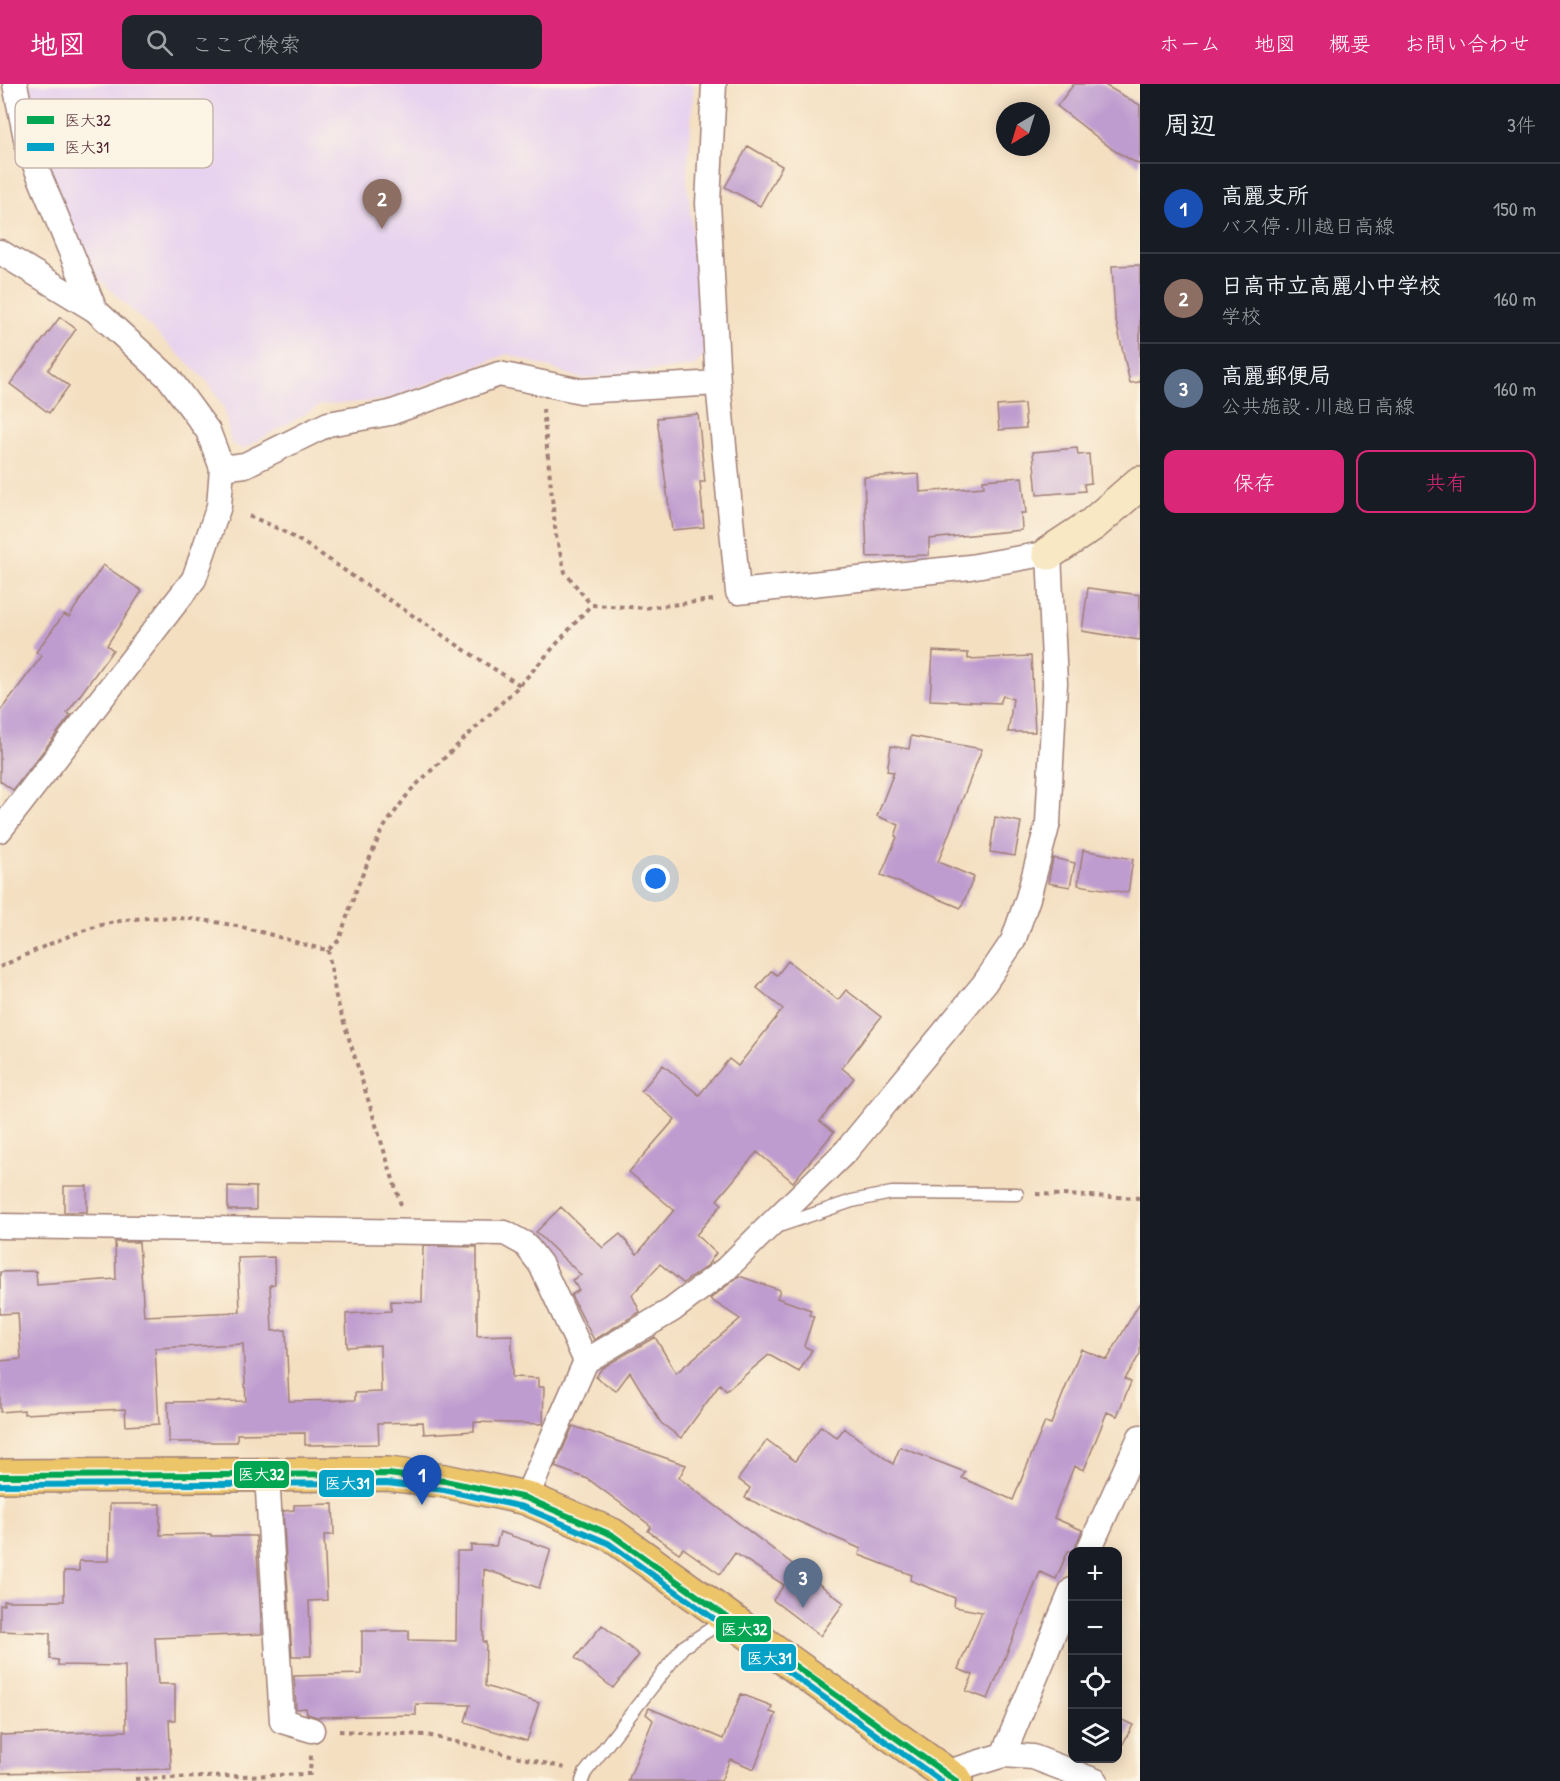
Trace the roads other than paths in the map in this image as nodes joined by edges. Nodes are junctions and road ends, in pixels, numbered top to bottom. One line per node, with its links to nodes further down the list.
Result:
1 (15, 84): 3 (street)
2 (714, 84): 7 (street)
3 (18, 99)
4 (36, 168): 6 (street)
5 (0, 252): 6 (street)
6 (95, 309): 8 (street)
7 (718, 382): 8 (street); 10 (street)
8 (222, 468): 11 (street)
9 (1140, 483): 10 (street)
10 (1050, 553): 14 (street)
11 (0, 830)
12 (1017, 1194): 14 (lane)
13 (0, 1226): 15 (street)
14 (764, 1231): 15 (street)
15 (586, 1361): 19 (street)
16 (1140, 1437): 20 (street)
17 (267, 1475): 18 (main road); 19 (main road); 23 (street)
18 (0, 1476)
19 (526, 1498): 22 (main road)
20 (1090, 1547)
21 (1068, 1600): 24 (street)
22 (729, 1617): 25 (lane); 26 (main road)
23 (312, 1730)
24 (1004, 1755): 26 (street); 27 (street)
25 (583, 1777)
26 (950, 1777)
27 (1096, 1781)

